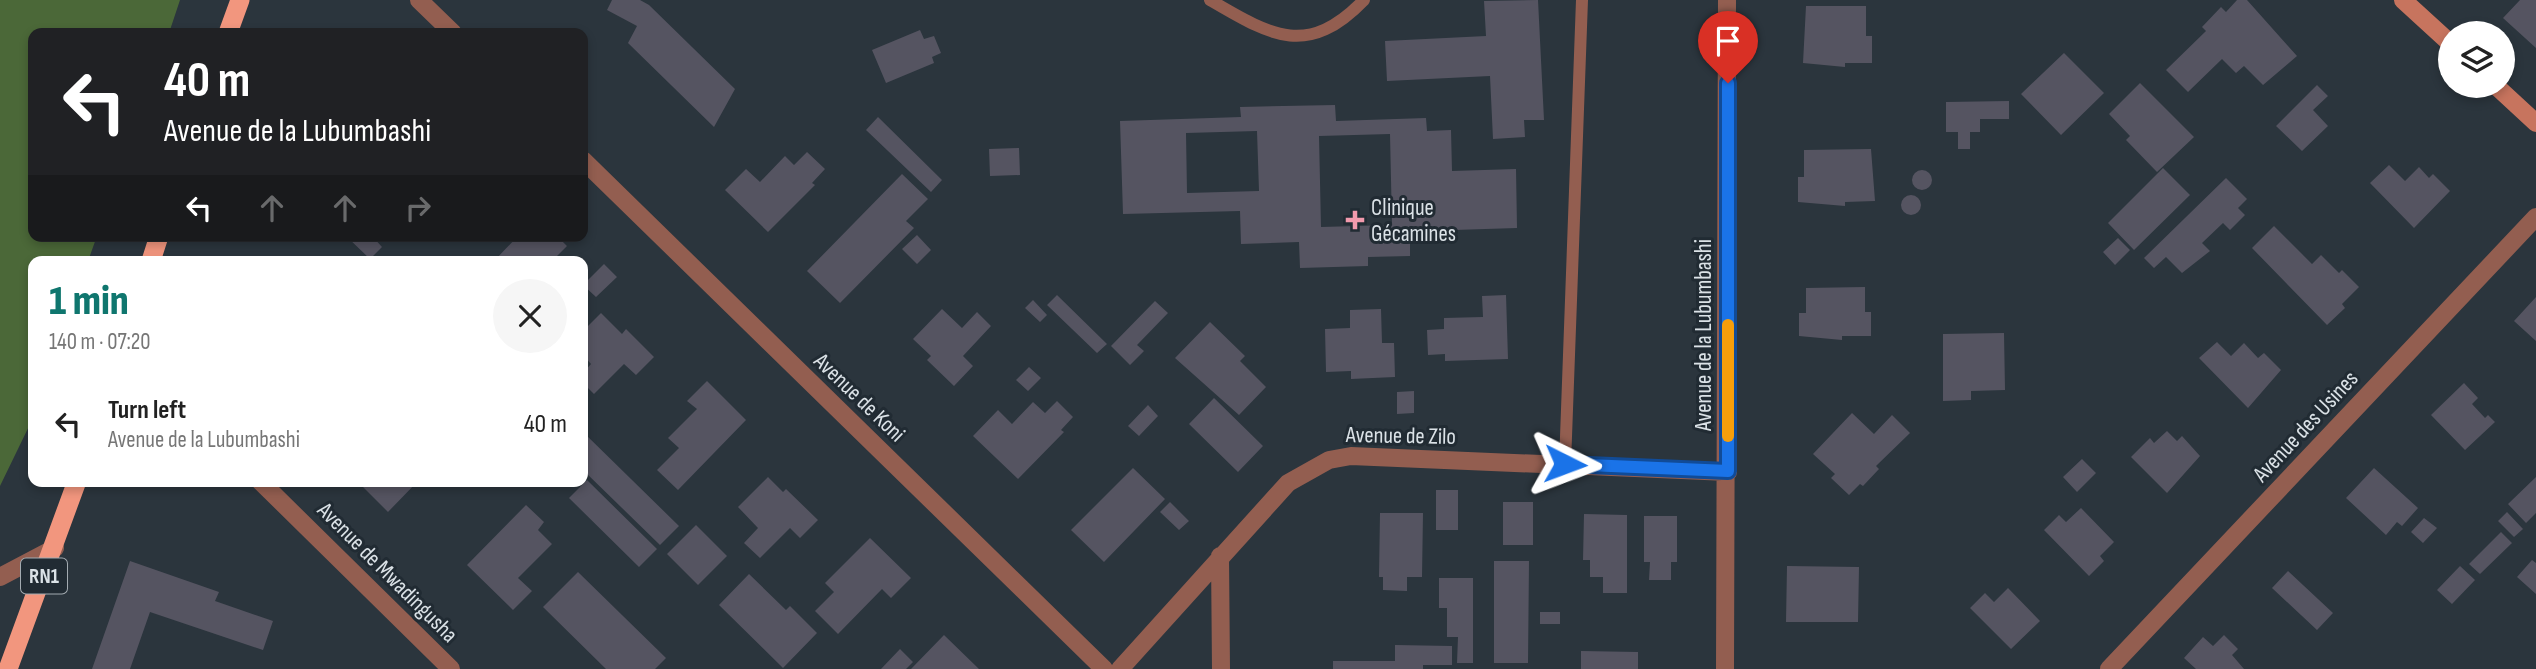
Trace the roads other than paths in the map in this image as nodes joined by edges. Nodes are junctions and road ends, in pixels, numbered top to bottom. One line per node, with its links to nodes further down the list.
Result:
1 (240, 0): 8 (highway)
2 (419, 0): 9 (street)
3 (1210, 0): 4 (lane)
4 (1364, 0)
5 (1582, 0): 15 (lane)
6 (1727, 0): 16 (street, Avenue de la Lubumbashi)
7 (2403, 0): 10 (main road)
8 (230, 28)
9 (448, 28)
10 (2438, 32)
11 (2509, 98): 12 (main road)
12 (2536, 123)
13 (588, 165): 24 (street, Avenue de Koni)
14 (2536, 217): 28 (street, Avenue des Usines)
15 (1565, 464): 16 (street, Avenue de Zilo); 20 (street, Avenue de Zilo)
16 (1728, 471): 27 (street, Avenue de la Lubumbashi)
17 (75, 487): 19 (highway, RN1)
18 (266, 487): 23 (street, Avenue de Mwadingusha)
19 (55, 548): 21 (street); 22 (highway, RN1)
20 (1220, 556): 25 (street, Avenue de Zilo); 26 (street)
21 (0, 577)
22 (8, 669)
23 (451, 669)
24 (1104, 669)
25 (1119, 669)
26 (1221, 669)
27 (1725, 669)
28 (2109, 669)

